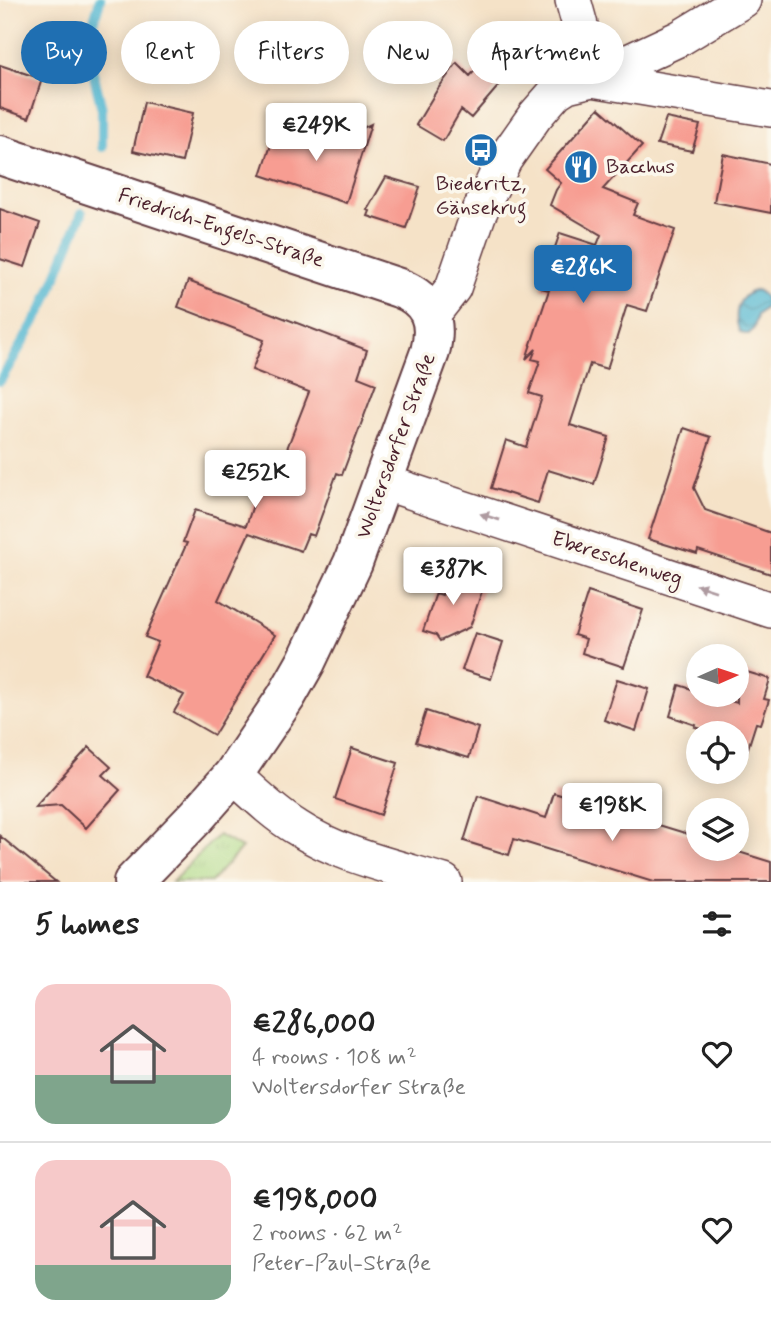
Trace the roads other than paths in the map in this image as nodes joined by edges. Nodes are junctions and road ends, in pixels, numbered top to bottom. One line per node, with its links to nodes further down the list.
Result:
1 (573, 0): 3 (street)
2 (743, 0): 4 (street)
3 (579, 21)
4 (624, 64)
5 (571, 84): 9 (street)
6 (622, 84): 7 (street)
7 (771, 109)
8 (0, 155): 9 (street, Friedrich-Engels-Straße)
9 (430, 316): 10 (street, Woltersdorfer Straße)
10 (383, 482): 11 (street, Ebereschenweg, one-way to 10); 12 (street, Woltersdorfer Straße)
11 (771, 610)
12 (233, 775): 13 (street, Woltersdorfer Straße); 14 (street)
13 (133, 882)
14 (444, 882)

